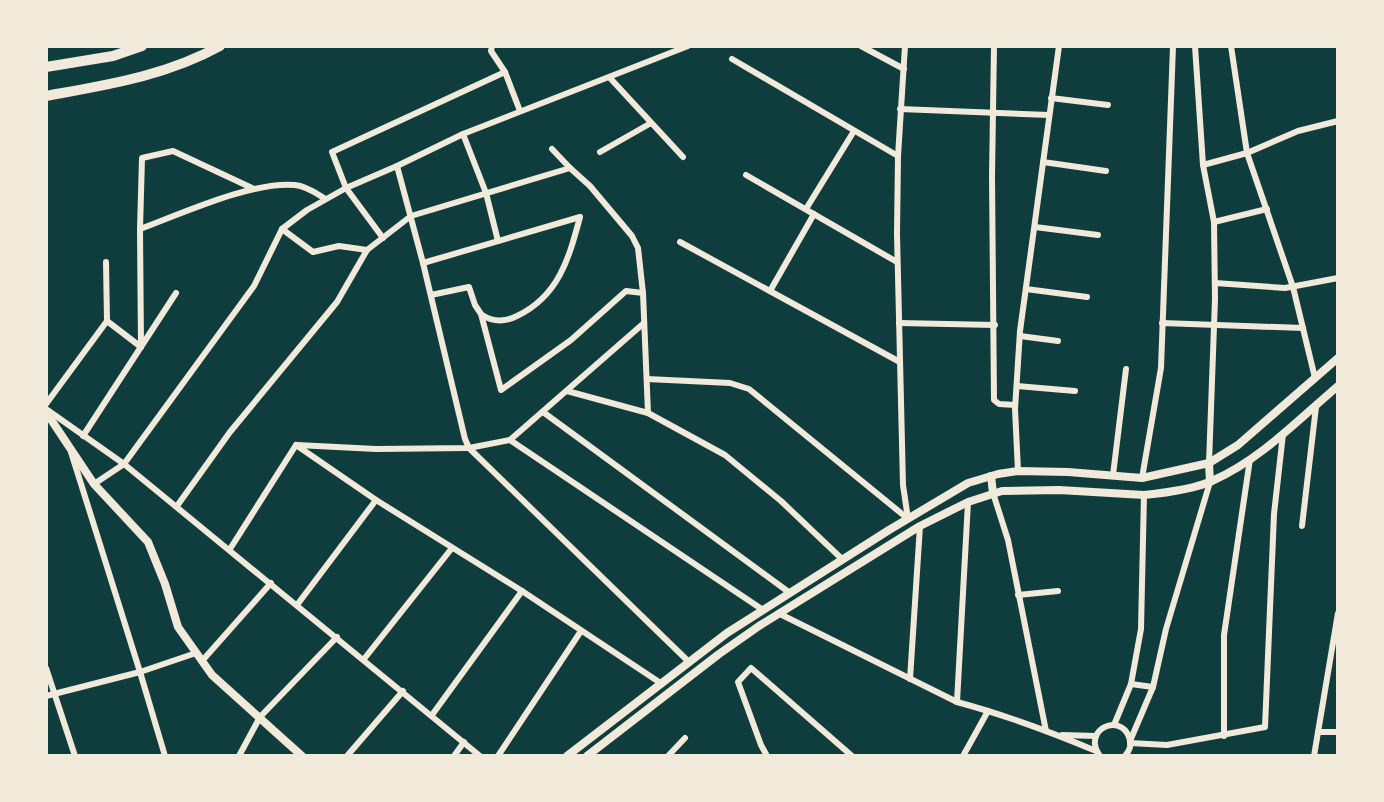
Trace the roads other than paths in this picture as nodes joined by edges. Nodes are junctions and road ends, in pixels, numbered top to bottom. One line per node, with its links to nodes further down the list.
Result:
1 (142, 46): 13 (highway)
2 (220, 46): 17 (highway)
3 (492, 46): 15 (street)
4 (688, 46): 16 (street)
5 (861, 46): 14 (street)
6 (905, 46): 14 (street)
7 (994, 46): 22 (street)
8 (1059, 46): 18 (street)
9 (1173, 46): 72 (street)
10 (1195, 46): 34 (street)
11 (1231, 46): 30 (street)
12 (732, 59): 26 (street)
13 (46, 67)
14 (904, 69): 20 (street)
15 (505, 72): 21 (street); 40 (street)
16 (610, 78): 21 (street); 25 (street)
17 (46, 96)
18 (1051, 98): 19 (street); 23 (street)
19 (1108, 105)
20 (900, 109): 22 (street); 31 (street)
21 (519, 111): 27 (street)
22 (993, 112): 23 (street); 74 (street)
23 (1048, 115): 33 (street)
24 (1338, 121): 30 (street)
25 (651, 123): 29 (street); 32 (street)
26 (854, 131): 31 (street); 43 (street)
27 (463, 134): 35 (street); 41 (street)
28 (552, 149): 36 (street)
29 (600, 152)
30 (1247, 153): 34 (street); 44 (street)
31 (898, 156): 56 (street)
32 (683, 158)
33 (1043, 162): 37 (street); 48 (street)
34 (1203, 165): 47 (street)
35 (397, 166): 40 (street); 46 (street)
36 (570, 168): 41 (street); 65 (street)
37 (1106, 171)
38 (746, 175): 43 (street)
39 (252, 188): 42 (street); 49 (street); 49 (street)
40 (346, 188): 42 (street); 52 (street)
41 (486, 193): 46 (street); 53 (street)
42 (324, 198): 50 (street)
43 (806, 209): 45 (street)
44 (1267, 209): 47 (street); 61 (street)
45 (814, 214): 56 (street); 63 (street)
46 (411, 216): 52 (street); 58 (street)
47 (1214, 222): 60 (street)
48 (1035, 226): 51 (street); 62 (street)
49 (140, 229): 78 (street)
50 (282, 229): 55 (street); 102 (street)
51 (1098, 235)
52 (383, 238): 55 (street)
53 (498, 241): 58 (street); 68 (street)
54 (680, 242): 63 (street)
55 (367, 250): 113 (street)
56 (897, 261): 71 (street)
57 (105, 262): 69 (street)
58 (423, 263): 66 (street)
59 (1338, 278): 61 (street)
60 (1215, 283): 61 (street); 73 (street)
61 (1293, 287): 75 (street)
62 (1026, 289): 67 (street); 76 (street)
63 (770, 291): 80 (street)
64 (176, 293): 78 (street)
65 (643, 293): 68 (street); 70 (street)
66 (430, 295): 68 (street); 98 (street)
67 (1087, 297)
68 (481, 314)
69 (107, 321): 78 (street); 88 (street)
70 (644, 323): 83 (street); 86 (street)
71 (899, 323): 74 (street); 80 (street)
72 (1162, 323): 73 (street); 106 (street)
73 (1214, 324): 75 (street); 101 (street)
74 (994, 325): 89 (street)
75 (1303, 328): 82 (street)
76 (1020, 336): 77 (street); 84 (street)
77 (1058, 341)
78 (141, 347): 95 (street)
79 (1338, 358): 82 (street)
80 (898, 361): 114 (street)
81 (1126, 369): 104 (street)
82 (1315, 378): 101 (street)
83 (647, 379): 93 (street); 114 (street)
84 (1017, 386): 87 (street); 89 (street)
85 (1338, 386): 90 (street)
86 (567, 391): 92 (street); 93 (street)
87 (1075, 391)
88 (46, 404)
89 (1015, 405): 103 (street)
90 (1316, 407): 94 (street); 116 (street)
91 (46, 411): 95 (street); 99 (street)
92 (543, 412): 96 (street); 123 (street)
93 (648, 413): 119 (street)
94 (1283, 434): 100 (street); 157 (street)
95 (83, 436): 102 (street)
96 (510, 440): 98 (street); 126 (street)
97 (296, 445): 98 (street); 111 (street); 118 (street)
98 (469, 448): 136 (street)
99 (70, 449): 108 (street); 138 (street)
100 (1250, 459): 107 (street); 157 (street)
101 (1209, 463): 106 (street); 107 (street)
102 (124, 464): 108 (street); 113 (street)
103 (1018, 471): 104 (street); 105 (street)
104 (1113, 475): 106 (street)
105 (991, 476): 109 (street); 114 (street)
106 (1142, 478): 110 (street)
107 (1210, 482): 110 (street); 143 (street)
108 (94, 484): 131 (street)
109 (993, 493): 110 (street); 112 (street); 124 (street)
110 (1144, 495): 142 (street)
111 (376, 500): 117 (street); 125 (street)
112 (968, 502): 115 (street); 147 (street)
113 (177, 506): 118 (street)
114 (908, 519): 119 (street)
115 (920, 526): 128 (street); 140 (street)
116 (1302, 526)
117 (452, 548): 121 (street); 134 (street)
118 (230, 549): 120 (street)
119 (842, 559): 123 (street)
120 (271, 583): 125 (street); 135 (street)
121 (522, 591): 129 (street); 149 (street)
122 (1058, 591): 124 (street)
123 (790, 593): 126 (street)
124 (1018, 595): 152 (street)
125 (297, 604): 130 (street)
126 (763, 610): 136 (street)
127 (1338, 613): 132 (street)
128 (780, 614): 139 (street); 140 (street)
129 (581, 631): 141 (street); 169 (street)
130 (337, 637): 134 (street); 150 (street)
131 (196, 653): 135 (street); 138 (street)
132 (1330, 658): 133 (street); 153 (street)
133 (1338, 658)
134 (364, 659): 144 (street)
135 (202, 661): 150 (street)
136 (688, 663): 139 (street); 141 (street)
137 (46, 668): 145 (street)
138 (140, 672): 145 (street); 163 (street)
139 (696, 672): 171 (street)
140 (910, 679): 147 (street)
141 (662, 684): 170 (street)
142 (1131, 684): 143 (street); 151 (street)
143 (1152, 687): 160 (street)
144 (403, 692): 149 (street); 166 (street)
145 (54, 694): 146 (street); 162 (street)
146 (46, 696)
147 (957, 702): 148 (street)
148 (988, 711): 152 (street); 175 (street)
149 (432, 715): 159 (street)
150 (260, 717): 164 (street); 165 (street)
151 (1114, 725): 156 (street); 160 (street)
152 (1046, 731): 155 (street)
153 (1318, 732): 154 (street); 178 (street)
154 (1338, 732)
155 (1059, 735): 156 (street); 161 (street)
156 (1096, 736): 161 (street)
157 (1224, 736): 160 (street)
158 (685, 738): 172 (street)
159 (464, 742): 167 (street); 168 (street)
160 (1130, 744): 176 (street); 177 (street)
161 (1098, 753)
162 (75, 756)
163 (165, 756)
164 (239, 756)
165 (302, 756)
166 (347, 756)
167 (454, 756)
168 (480, 756)
169 (498, 756)
170 (567, 756)
171 (587, 756)
172 (668, 756)
173 (767, 756): 174 (street)
174 (852, 756)
175 (963, 756)
176 (1125, 756)
177 (1137, 756)
178 (1314, 756)

